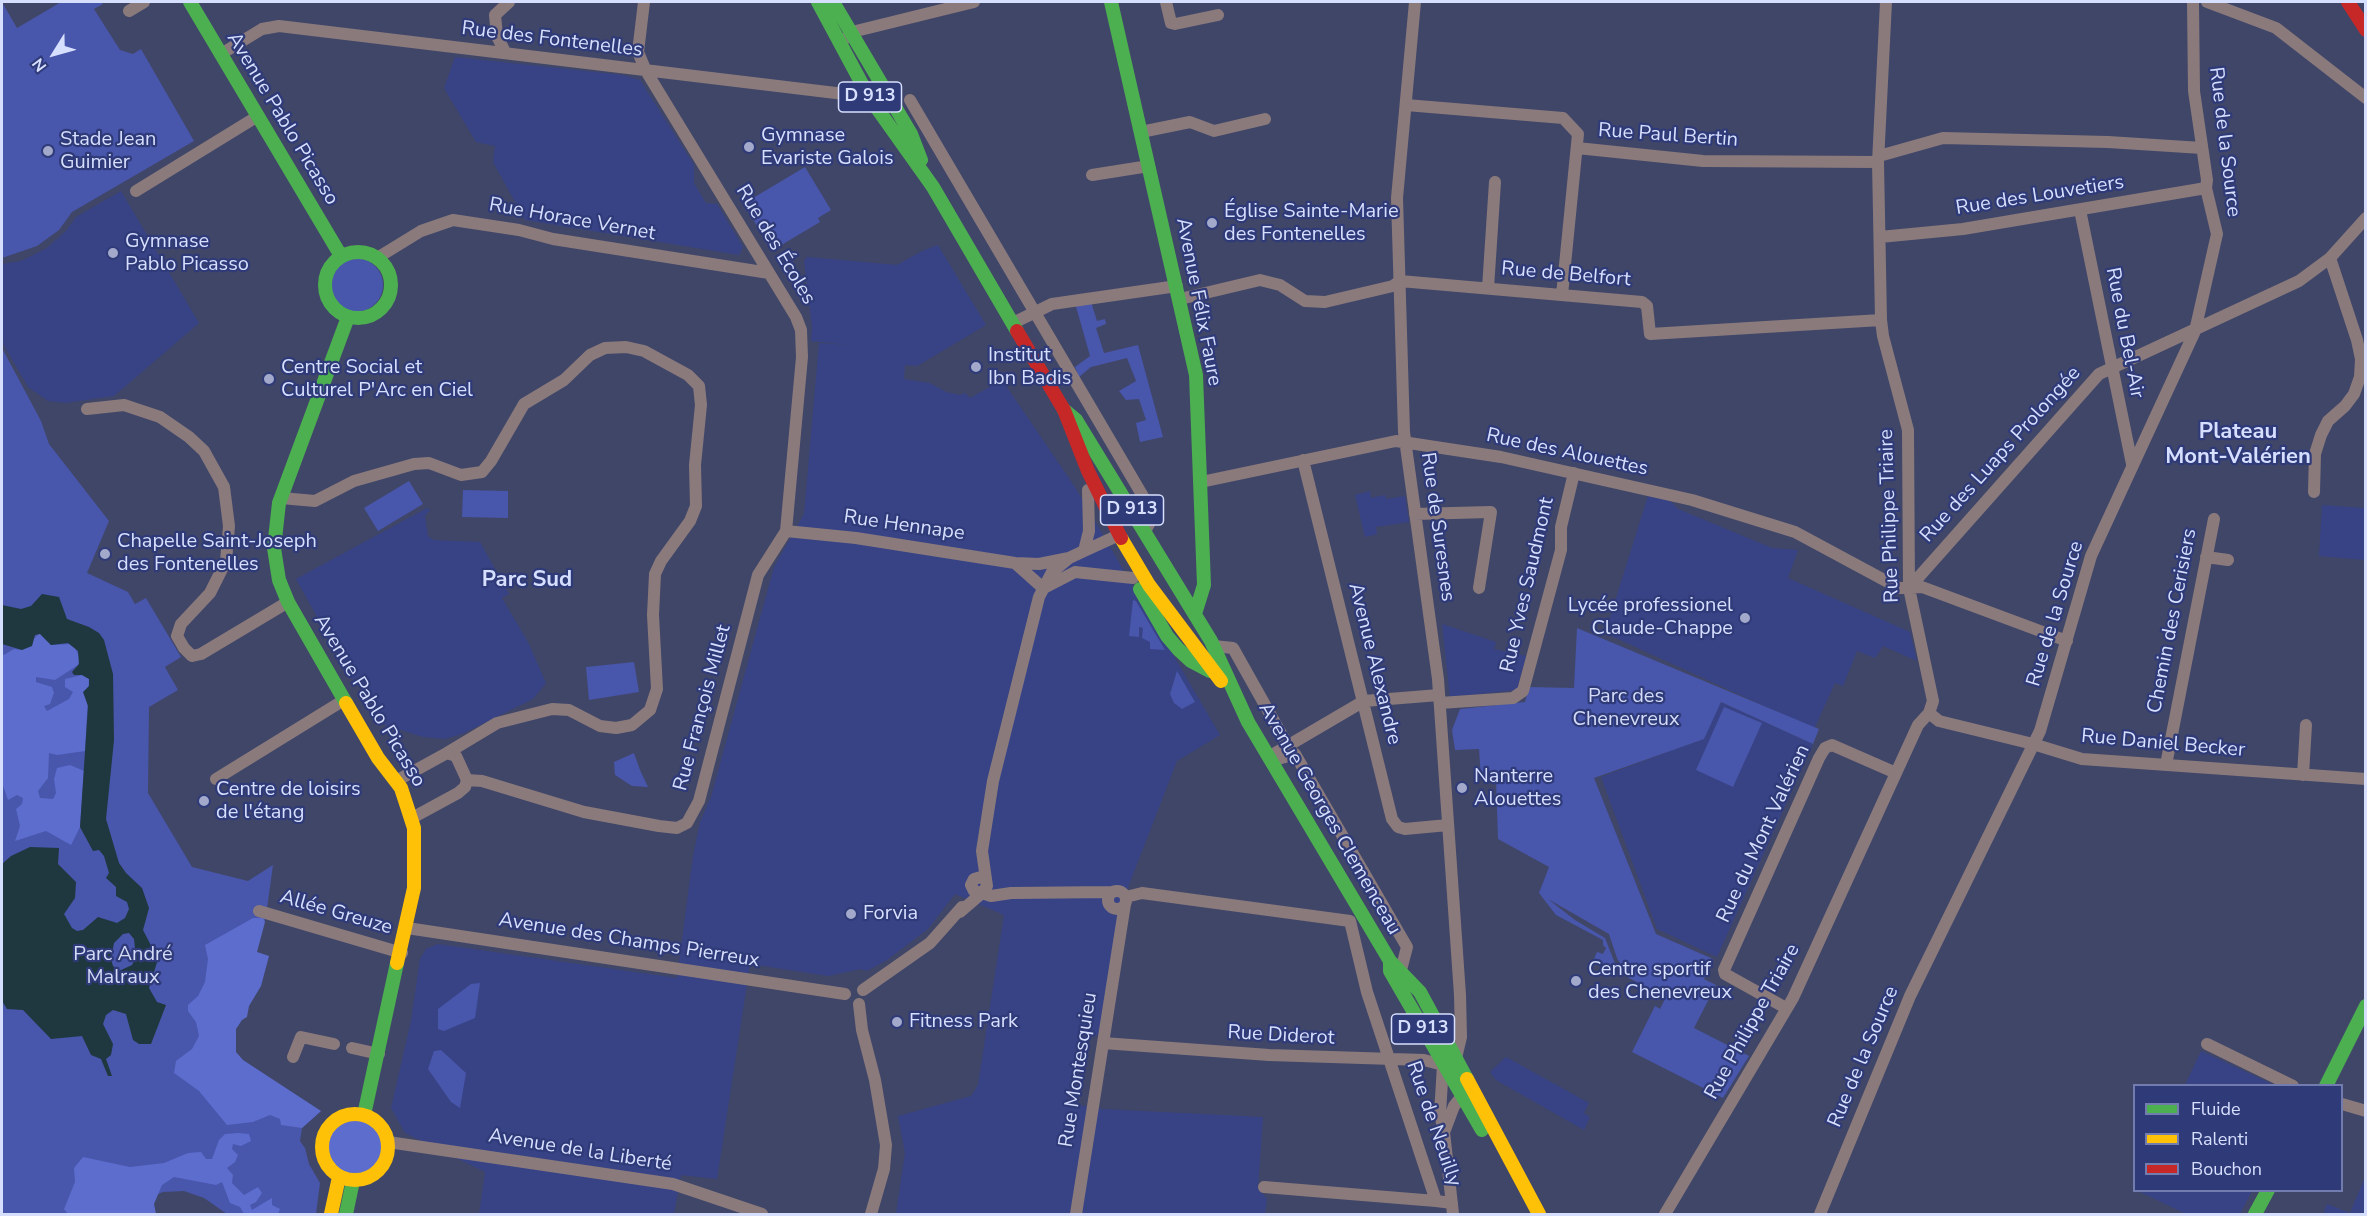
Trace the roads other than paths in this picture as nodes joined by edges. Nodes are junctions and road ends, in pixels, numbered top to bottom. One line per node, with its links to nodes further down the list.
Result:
1 (144, 2): 15 (street)
2 (190, 2): 21 (main road, Avenue Pablo Picasso)
3 (509, 2): 20 (street)
4 (644, 2): 22 (street, Rue des Écoles)
5 (818, 2): 19 (main road, Avenue Georges Clemenceau / D 913)
6 (833, 2): 18 (main road, Avenue Georges Clemenceau / D 913)
7 (974, 2): 18 (street)
8 (1111, 2): 30 (main road, Avenue Félix Faure)
9 (1166, 2): 16 (street)
10 (1415, 2): 27 (street, Rue de Suresnes)
11 (1886, 2): 33 (street, Rue Philippe Triaire)
12 (2193, 2): 32 (street, Rue de la Source)
13 (2207, 2): 25 (street)
14 (2348, 2): 17 (main road)
15 (129, 11)
16 (1218, 15)
17 (2366, 30)
18 (852, 32): 19 (street); 23 (main road, Avenue Georges Clemenceau / D 913)
19 (842, 44): 24 (main road, Avenue Georges Clemenceau / D 913)
20 (505, 52): 21 (street, Rue des Fontenelles); 22 (street, Rue des Fontenelles)
21 (221, 54): 28 (main road, Avenue Pablo Picasso)
22 (646, 71): 24 (street, Rue des Fontenelles); 46 (street, Rue des Écoles)
23 (882, 85): 24 (street); 37 (main road, Avenue Georges Clemenceau / D 913)
24 (869, 97): 37 (main road, Avenue Georges Clemenceau / D 913)
25 (2366, 98)
26 (909, 100): 51 (street)
27 (1406, 105): 31 (street, Rue Paul Bertin); 47 (street, Rue de Suresnes)
28 (258, 116): 39 (street); 43 (main road, Avenue Pablo Picasso)
29 (1265, 119): 30 (street)
30 (1141, 132): 34 (main road, Avenue Félix Faure)
31 (1577, 148): 33 (street, Rue Paul Bertin); 50 (street)
32 (2202, 148): 33 (street, Rue Paul Bertin); 38 (street, Rue de la Source)
33 (1879, 159): 42 (street, Rue Philippe Triaire)
34 (1149, 166): 35 (street); 49 (main road, Avenue Félix Faure)
35 (1092, 175)
36 (1495, 182): 48 (street)
37 (933, 187): 54 (main road, Avenue Georges Clemenceau / D 913)
38 (2206, 188): 40 (street, Rue des Louvetiers); 55 (street, Rue de la Source)
39 (136, 191)
40 (2080, 210): 42 (street, Rue des Louvetiers); 56 (street, Rue du Bel-Air)
41 (2366, 218): 45 (street, Rue des Luaps Prolongée)
42 (1880, 237): 53 (street, Rue Philippe Triaire)
43 (341, 256): 44 (main road); 52 (main road)
44 (377, 258): 46 (street, Rue Horace Vernet); 52 (main road)
45 (2330, 258): 55 (street, Rue des Luaps Prolongée); 66 (street)
46 (769, 273): 70 (street, Rue des Écoles)
47 (1400, 281): 48 (street, Rue de Belfort); 49 (street); 59 (street, Rue de Suresnes)
48 (1488, 288): 50 (street, Rue de Belfort)
49 (1178, 293): 51 (street); 64 (main road, Avenue Félix Faure)
50 (1562, 295): 53 (street, Rue de Belfort)
51 (1033, 311): 54 (street); 71 (street)
52 (348, 317): 67 (main road, Avenue Pablo Picasso)
53 (1881, 320): 81 (street, Rue Philippe Triaire)
54 (1013, 323): 58 (main road, Avenue Georges Clemenceau / D 913)
55 (2195, 331): 56 (street, Rue des Luaps Prolongée); 61 (street, Rue de la Source)
56 (2111, 367): 61 (street, Rue du Bel-Air); 81 (street, Rue des Luaps Prolongée)
57 (87, 409): 82 (street)
58 (1064, 410): 62 (main road, Avenue Georges Clemenceau / D 913); 71 (main road, Avenue Georges Clemenceau / D 913)
59 (1404, 441): 60 (street, Rue des Alouettes); 63 (street, Rue des Alouettes); 68 (street, Rue de Suresnes)
60 (1303, 459): 64 (street, Rue des Alouettes); 92 (street, Avenue Alexandre)
61 (2132, 464): 86 (street, Rue de la Source)
62 (1088, 471): 65 (main road, Avenue Georges Clemenceau / D 913); 72 (main road, Avenue Georges Clemenceau / D 913)
63 (1574, 473): 81 (street, Rue des Alouettes); 90 (street, Rue Yves Saudmont)
64 (1201, 482): 83 (main road, Avenue Félix Faure)
65 (1088, 490): 72 (main road, Avenue Georges Clemenceau / D 913); 73 (street)
66 (2314, 492)
67 (281, 498): 82 (main road, Avenue Pablo Picasso); 97 (street)
68 (1415, 514): 80 (street); 90 (street, Rue de Suresnes)
69 (2214, 519): 74 (street, Chemin des Cerisiers)
70 (786, 531): 77 (street, Rue Hennape); 104 (street, Rue François Millet)
71 (1145, 531): 83 (main road, Avenue Georges Clemenceau / D 913)
72 (1115, 537): 73 (street, Rue Hennape); 78 (main road, Avenue Georges Clemenceau / D 913); 83 (main road); 84 (main road, Avenue Georges Clemenceau / D 913)
73 (1084, 551): 75 (street, Rue Hennape)
74 (2206, 557): 76 (street); 99 (street, Chemin des Cerisiers)
75 (1069, 558): 77 (street, Rue Hennape); 79 (street)
76 (2228, 560)
77 (1015, 563): 79 (street)
78 (1133, 578): 79 (street); 85 (main road, Avenue Georges Clemenceau / D 913)
79 (1043, 588): 110 (street)
80 (1479, 588)
81 (1909, 588): 86 (street, Rue des Alouettes); 93 (street, Rue Philippe Triaire)
82 (288, 602): 91 (main road, Avenue Pablo Picasso)
83 (1195, 614): 84 (main road, Avenue Félix Faure); 87 (main road, Avenue Georges Clemenceau / D 913)
84 (1184, 630): 85 (main road); 88 (main road, Avenue Georges Clemenceau / D 913)
85 (1167, 636): 88 (main road, Avenue Georges Clemenceau / D 913)
86 (2067, 641): 95 (street, Rue de la Source)
87 (1214, 646): 89 (main road, Avenue Georges Clemenceau / D 913); 96 (street, Avenue Georges Clemenceau)
88 (1214, 673): 89 (main road, Avenue Georges Clemenceau / D 913)
89 (1234, 697): 98 (main road, Avenue Georges Clemenceau / D 913)
90 (1439, 699): 92 (street, Rue Yves Saudmont); 107 (street, Rue de Suresnes)
91 (344, 700): 102 (street); 105 (main road, Avenue Pablo Picasso)
92 (1364, 701): 96 (street); 107 (street, Avenue Alexandre)
93 (1929, 713): 95 (street, Rue Daniel Becker); 100 (street, Rue Philippe Triaire)
94 (2306, 725): 101 (street)
95 (2033, 744): 99 (street, Rue Daniel Becker); 155 (street, Rue de la Source)
96 (1288, 746): 98 (street)
97 (447, 753): 104 (street); 105 (street)
98 (1270, 759): 108 (street, Avenue Georges Clemenceau); 109 (main road, Avenue Georges Clemenceau / D 913)
99 (2166, 765): 101 (street, Rue Daniel Becker)
100 (1896, 773): 122 (street, Rue Philippe Triaire); 122 (street, Rue du Mont Valérien)
101 (2303, 775): 103 (street, Rue Daniel Becker)
102 (216, 779)
103 (2366, 779)
104 (467, 780): 106 (street)
105 (396, 781): 106 (main road, Avenue Pablo Picasso)
106 (412, 818): 114 (main road, Avenue Pablo Picasso)
107 (1448, 825): 129 (street, Rue de Suresnes)
108 (1356, 856): 109 (street); 117 (street, Avenue Georges Clemenceau)
109 (1339, 875): 113 (main road, Avenue Georges Clemenceau / D 913)
110 (978, 892): 111 (street); 118 (street)
111 (1117, 901): 113 (street); 123 (street, Rue Montesquieu)
112 (259, 911): 115 (street, Allée Greuze)
113 (1355, 918): 116 (main road, Avenue Georges Clemenceau / D 913); 130 (street, Rue de Neuilly)
114 (407, 928): 115 (main road, Avenue Pablo Picasso); 119 (street, Avenue des Champs Pierreux)
115 (402, 953): 127 (main road, Avenue Pablo Picasso)
116 (1390, 961): 117 (main road, Avenue Georges Clemenceau / D 913); 131 (main road, Avenue Georges Clemenceau / D 913)
117 (1401, 970): 129 (main road, Avenue Georges Clemenceau / D 913)
118 (863, 990): 119 (street); 120 (street)
119 (845, 994): 120 (street)
120 (859, 1004): 152 (street)
121 (2366, 1006): 133 (main road)
122 (1786, 1008): 154 (street, Rue Philippe Triaire)
123 (1103, 1043): 130 (street, Rue Diderot); 153 (street, Rue Montesquieu)
124 (334, 1044): 128 (street)
125 (2207, 1044): 132 (street)
126 (352, 1048): 127 (street)
127 (379, 1054): 138 (main road, Avenue Pablo Picasso)
128 (293, 1057)
129 (1456, 1058): 131 (street); 134 (main road, Avenue Georges Clemenceau / D 913)
130 (1390, 1060): 131 (street, Rue Diderot); 146 (street, Rue de Neuilly)
131 (1443, 1065): 135 (main road, Avenue Georges Clemenceau / D 913); 139 (street)
132 (2290, 1084)
133 (2327, 1084)
134 (1471, 1085): 135 (street); 148 (main road, Avenue Georges Clemenceau / D 913)
135 (1461, 1096): 139 (street); 148 (main road, Avenue Georges Clemenceau / D 913)
136 (2343, 1104): 137 (street)
137 (2366, 1111)
138 (364, 1115): 140 (main road); 141 (main road)
139 (1444, 1132): 147 (street)
140 (388, 1142): 142 (main road); 151 (street, Avenue de la Liberté)
141 (339, 1177): 142 (main road); 149 (main road)
142 (353, 1181): 150 (main road)
143 (1264, 1187): 146 (street)
144 (2267, 1192): 156 (main road)
145 (2278, 1192): 157 (main road)
146 (1436, 1201): 147 (street, Rue de Neuilly)
147 (1452, 1209)
148 (1537, 1211)
149 (331, 1215)
150 (346, 1215)
151 (762, 1215)
152 (871, 1215)
153 (1076, 1215)
154 (1665, 1215)
155 (1820, 1215)
156 (2255, 1215)
157 (2267, 1215)

